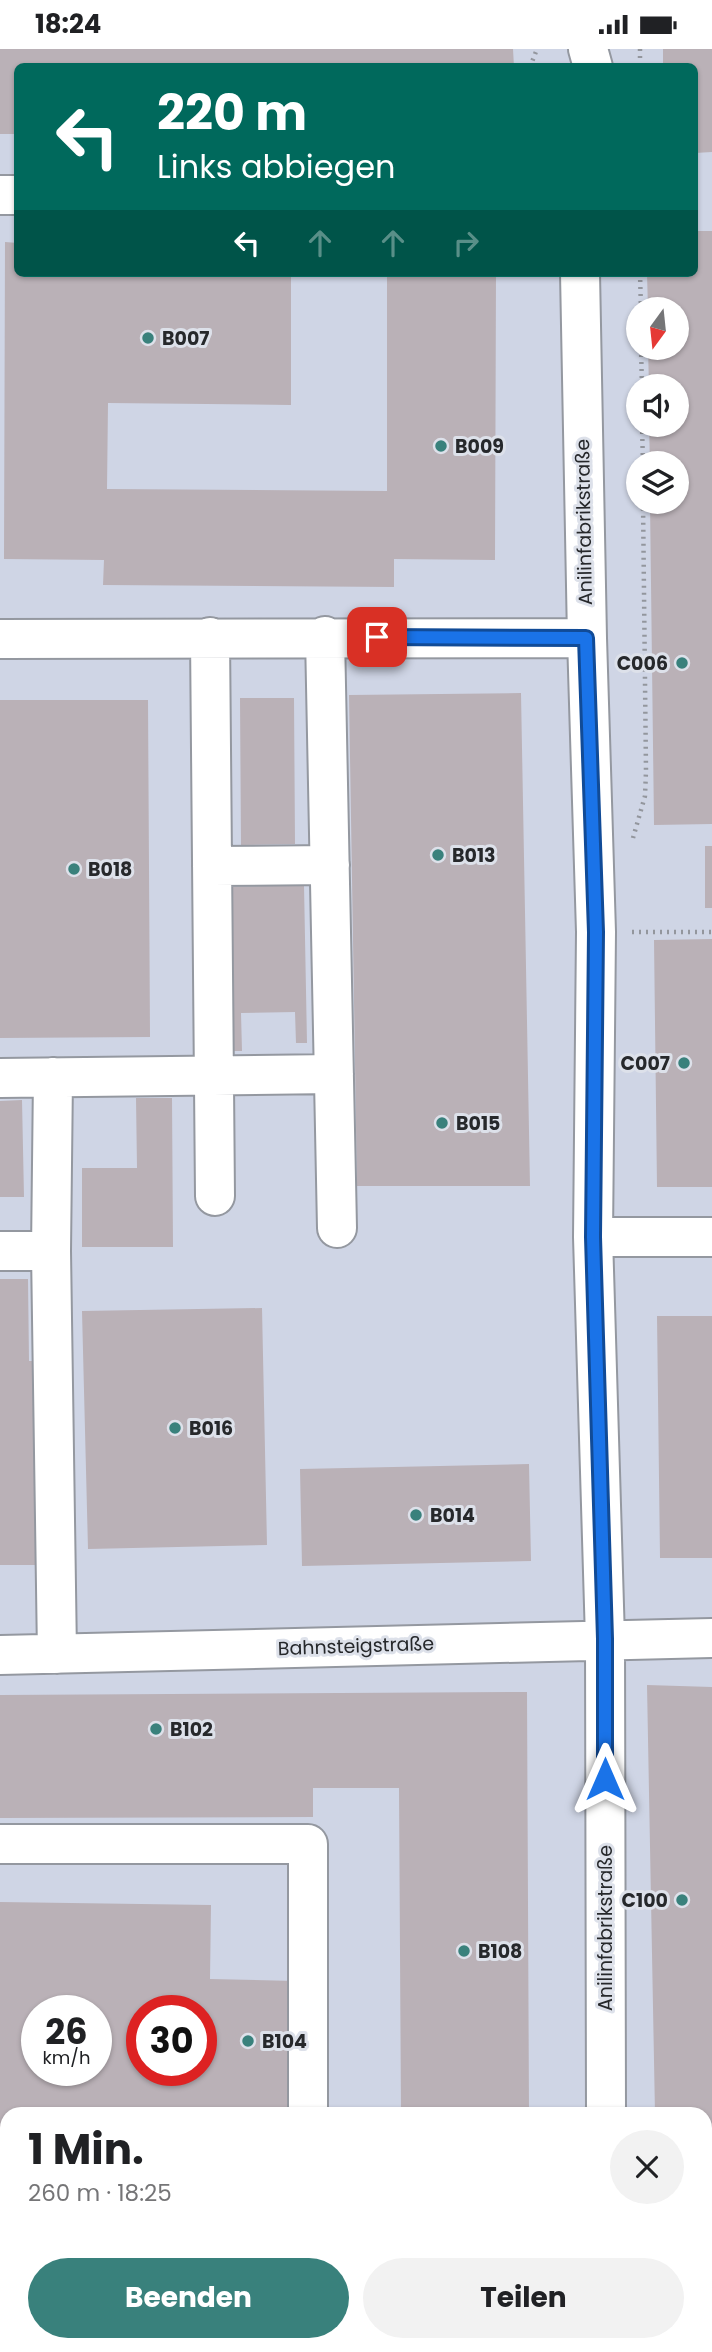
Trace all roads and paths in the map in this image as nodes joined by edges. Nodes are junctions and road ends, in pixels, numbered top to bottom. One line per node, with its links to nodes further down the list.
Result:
1 (580, 277): 6 (street, Anilinfabrikstraße)
2 (640, 277): 3 (path)
3 (641, 297)
4 (324, 636): 5 (street); 6 (street); 8 (street)
5 (210, 637): 7 (street); 9 (street)
6 (586, 638): 10 (street, Anilinfabrikstraße)
7 (0, 639)
8 (330, 865): 9 (street); 12 (street)
9 (212, 866): 13 (street)
10 (596, 932): 11 (path); 18 (street, Anilinfabrikstraße)
11 (712, 932)
12 (334, 1074): 13 (street); 17 (street)
13 (214, 1075): 14 (street); 16 (street)
14 (53, 1077): 15 (street); 21 (street)
15 (0, 1078)
16 (215, 1196)
17 (337, 1228)
18 (593, 1237): 19 (street); 23 (street, Anilinfabrikstraße)
19 (712, 1237)
20 (0, 1251): 21 (street)
21 (51, 1251): 24 (street)
22 (712, 1638): 23 (street, Bahnsteigstraße)
23 (605, 1639): 24 (street, Bahnsteigstraße); 28 (street, Anilinfabrikstraße)
24 (57, 1654): 25 (street, Bahnsteigstraße)
25 (0, 1655)
26 (0, 1844): 27 (street)
27 (308, 2107)
28 (606, 2107)

